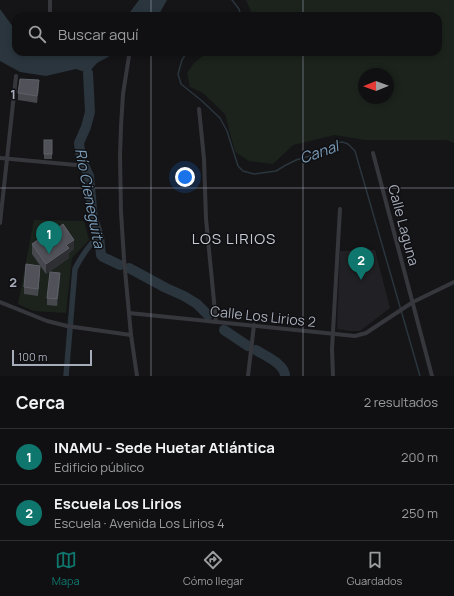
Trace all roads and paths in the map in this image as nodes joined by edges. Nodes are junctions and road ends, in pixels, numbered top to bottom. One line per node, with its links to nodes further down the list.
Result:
1 (50, 0): 2 (street)
2 (50, 12)
3 (129, 56): 15 (street)
4 (16, 76): 8 (street)
5 (199, 109): 16 (street)
6 (373, 153): 14 (street, Calle Laguna)
7 (0, 158): 8 (street)
8 (7, 158): 9 (street); 11 (street)
9 (76, 165)
10 (340, 209): 18 (street)
11 (0, 223)
12 (454, 282): 14 (street, Calle Los Lirios 2)
13 (0, 302): 19 (street)
14 (413, 302): 18 (street, Calle Los Lirios 2); 23 (street, Calle Laguna)
15 (129, 312): 16 (street, Calle Los Lirios 2); 19 (street)
16 (216, 322): 17 (street, Calle Los Lirios 2)
17 (254, 325): 18 (street, Calle Los Lirios 2); 21 (street)
18 (333, 334): 22 (street)
19 (131, 335): 20 (street)
20 (137, 376)
21 (248, 376)
22 (332, 376)
23 (432, 376)

